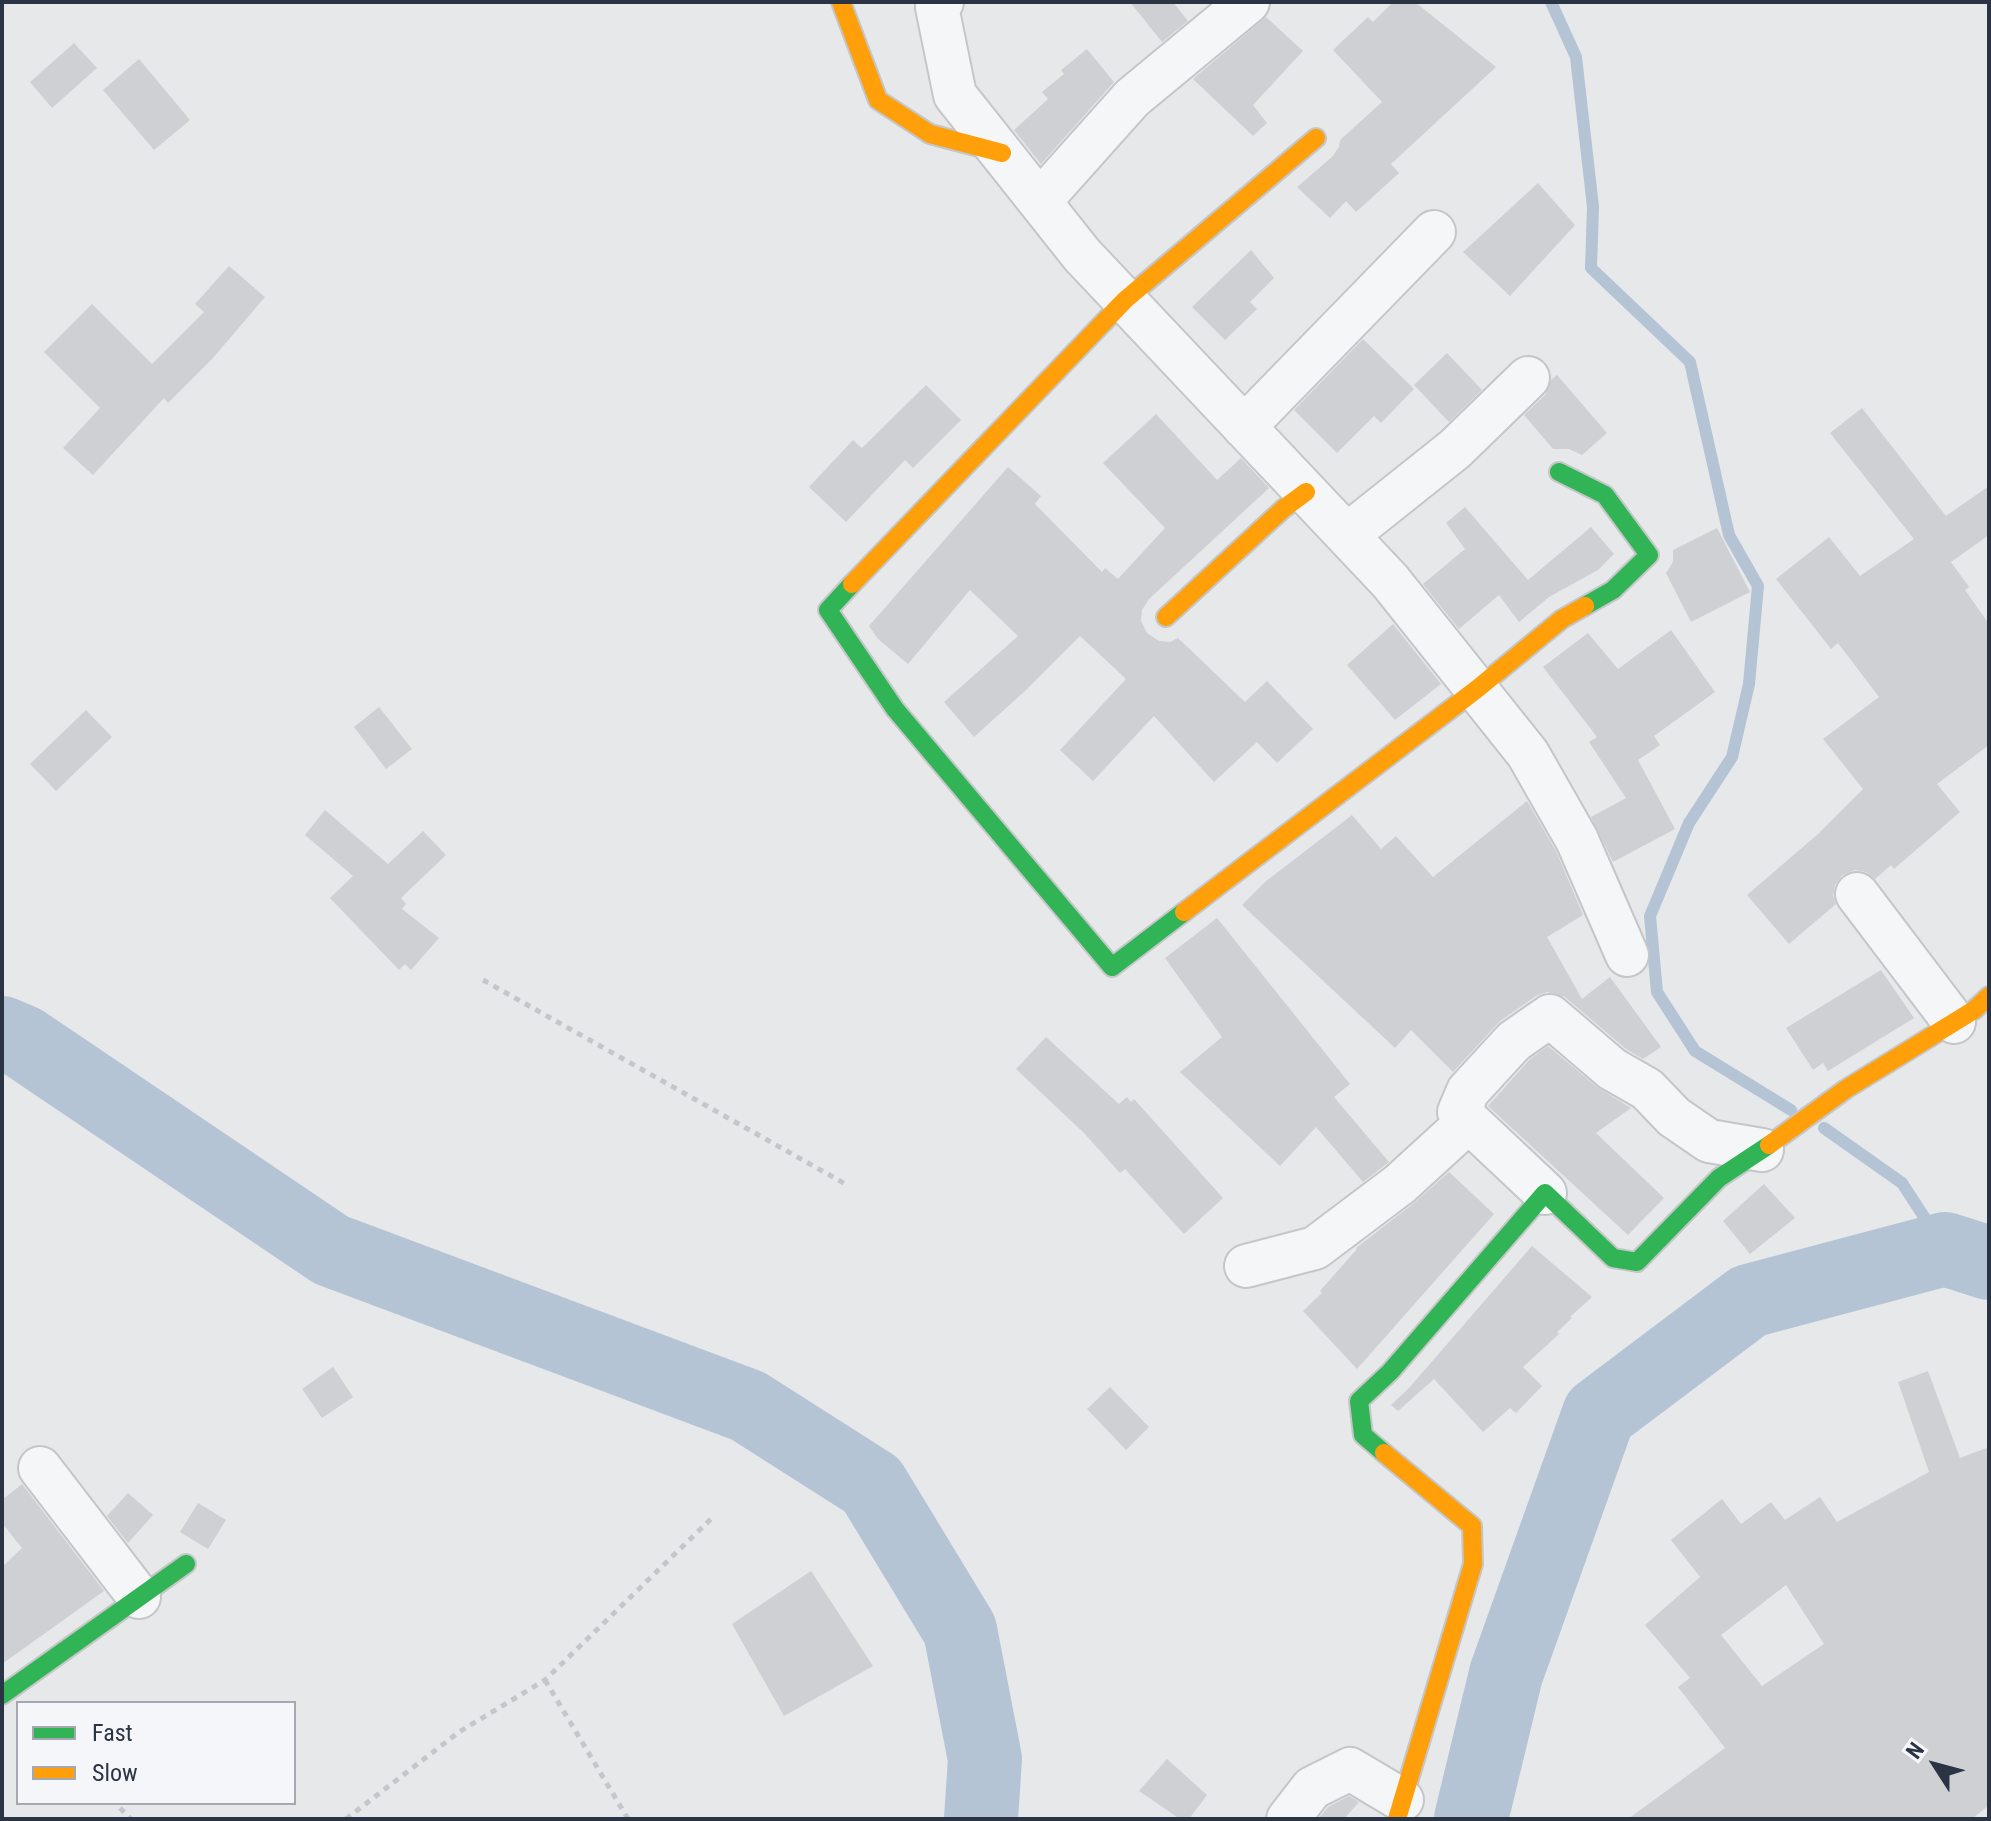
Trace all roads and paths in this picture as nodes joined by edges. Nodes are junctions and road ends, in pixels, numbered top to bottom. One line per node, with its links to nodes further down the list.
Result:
1 (841, 2): 5 (street)
2 (942, 2): 5 (street)
3 (1248, 2): 6 (street)
4 (1316, 138): 8 (street)
5 (1002, 153): 6 (street)
6 (1040, 201): 8 (street)
7 (1434, 232): 10 (street)
8 (1125, 300): 10 (street); 15 (street)
9 (1528, 378): 13 (street)
10 (1244, 427): 12 (street)
11 (1559, 472): 15 (street)
12 (1306, 492): 13 (street); 14 (street)
13 (1347, 535): 15 (street)
14 (1166, 617)
15 (1477, 689): 17 (street)
16 (1857, 894): 20 (street)
17 (1627, 955)
18 (483, 980): 23 (path)
19 (1989, 996): 20 (street)
20 (1954, 1022): 22 (street)
21 (1469, 1121): 22 (street); 24 (street); 25 (street)
22 (1762, 1150): 24 (street)
23 (849, 1186)
24 (1545, 1193): 33 (street)
25 (1246, 1266)
26 (40, 1468): 29 (street)
27 (713, 1517): 30 (path)
28 (186, 1564): 29 (street)
29 (139, 1597): 31 (street)
30 (545, 1680): 35 (path); 36 (path)
31 (2, 1695)
32 (120, 1808): 34 (path)
33 (1400, 1809): 37 (street)
34 (131, 1819)
35 (346, 1819)
36 (628, 1819)
37 (1288, 1819)

